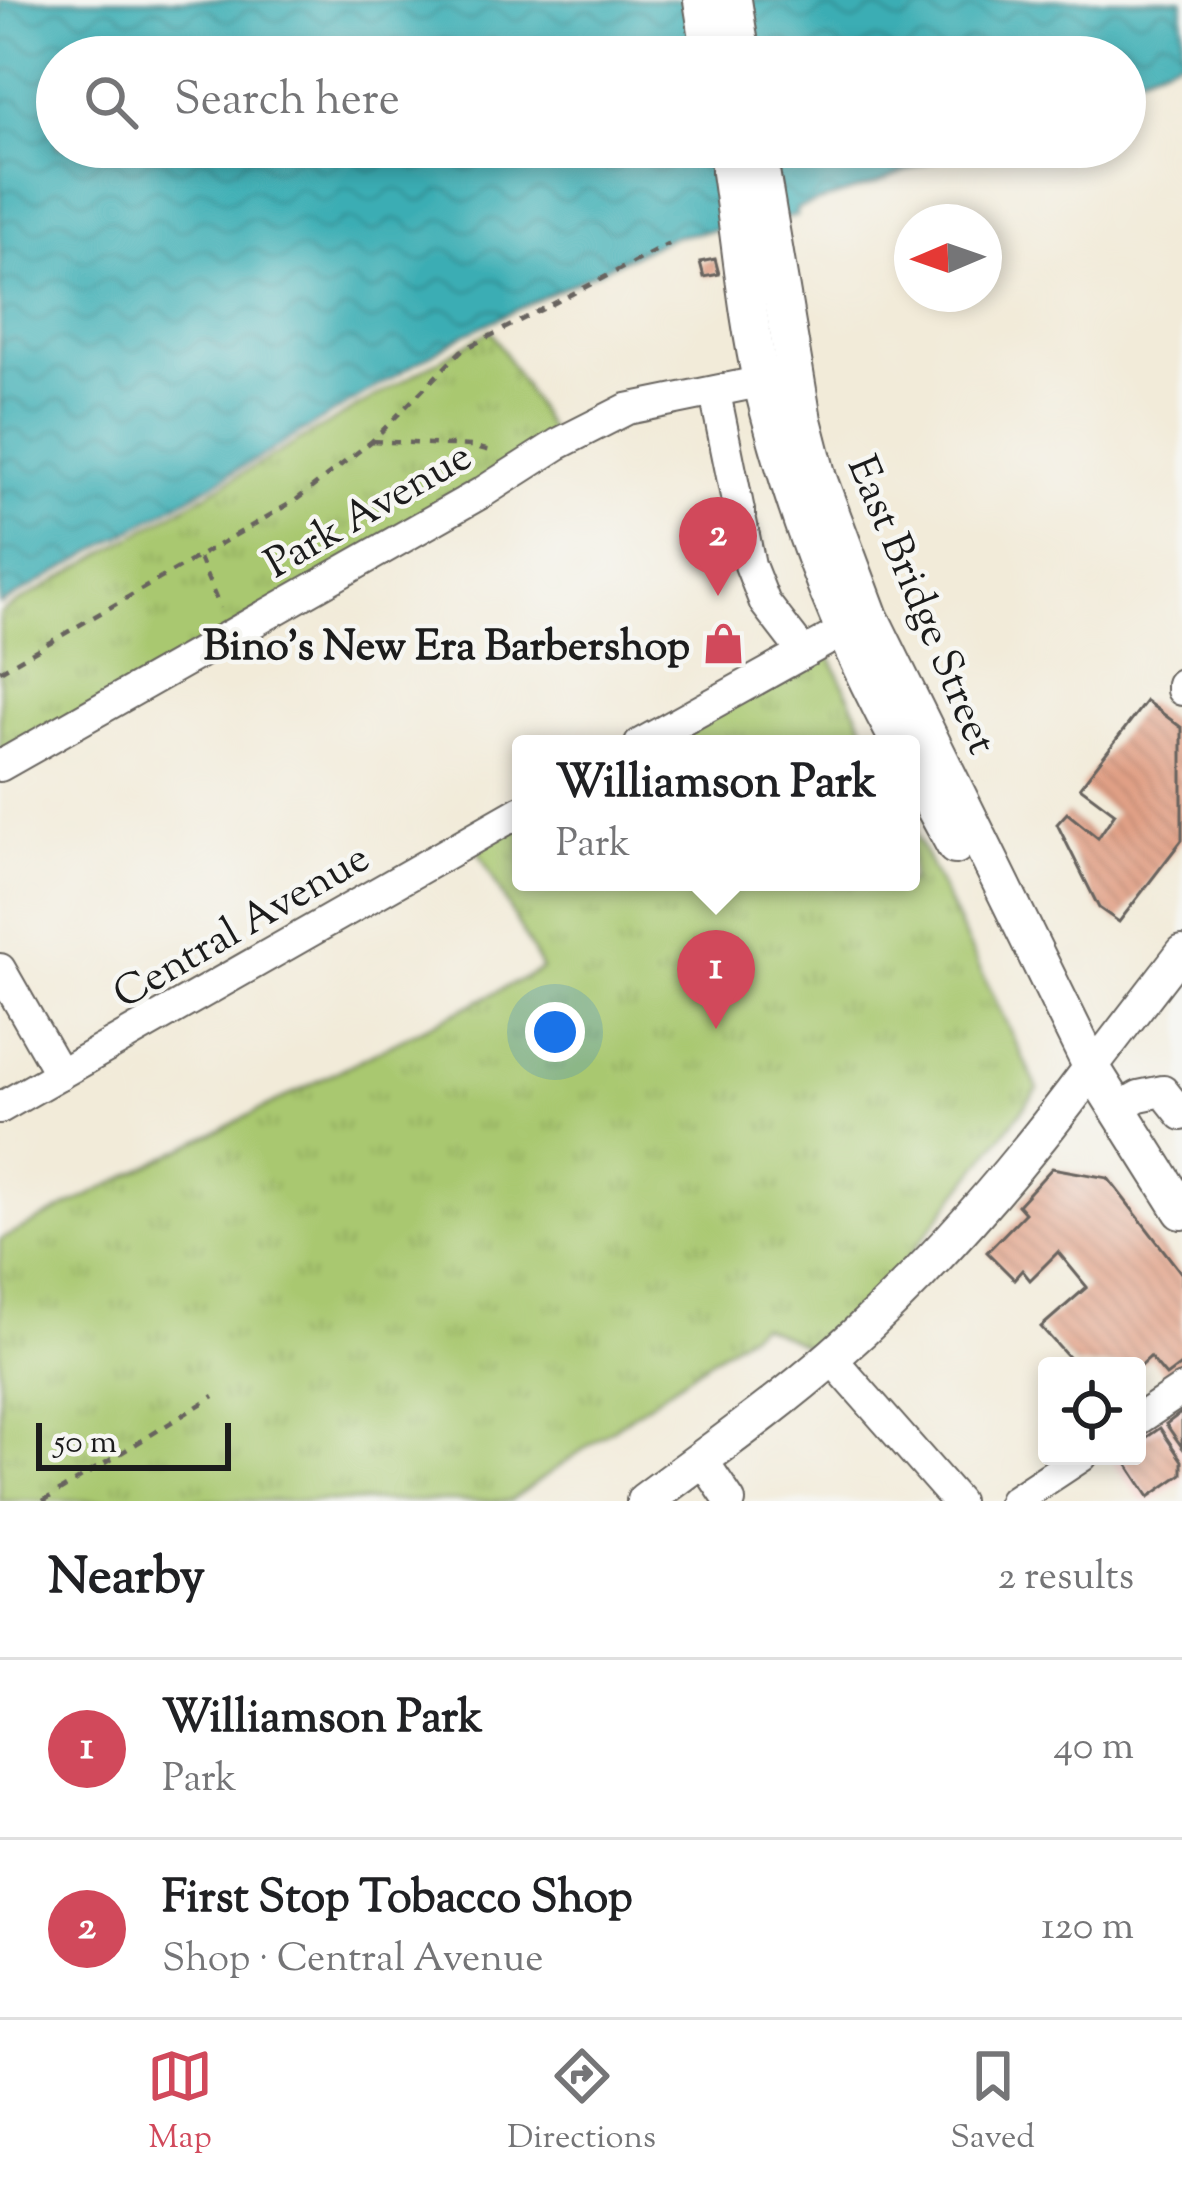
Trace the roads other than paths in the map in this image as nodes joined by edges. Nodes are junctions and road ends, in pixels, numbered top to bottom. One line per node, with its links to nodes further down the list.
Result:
1 (702, 0): 3 (main road)
2 (733, 0): 4 (main road)
3 (708, 36)
4 (739, 36)
5 (734, 168): 7 (main road, East Bridge Street)
6 (756, 168): 7 (main road, East Bridge Street)
7 (754, 225): 8 (main road, East Bridge Street)
8 (778, 377): 9 (street, Park Avenue); 10 (main road, East Bridge Street)
9 (715, 393): 11 (street); 14 (street, Park Avenue)
10 (856, 623): 11 (street); 13 (main road, East Bridge Street); 19 (main road, East Bridge Street)
11 (802, 651): 12 (street)
12 (656, 735)
13 (897, 735)
14 (0, 766)
15 (920, 782): 19 (main road, East Bridge Street)
16 (512, 816): 20 (street, Central Avenue)
17 (1182, 951): 19 (street)
18 (0, 969): 20 (street)
19 (1093, 1068): 23 (main road, East Bridge Street); 26 (main road)
20 (60, 1074): 22 (street, Central Avenue)
21 (1176, 1094): 23 (street)
22 (0, 1108)
23 (1116, 1109): 24 (main road, East Bridge Street)
24 (1169, 1167): 25 (main road, East Bridge Street)
25 (1182, 1211)
26 (831, 1358): 29 (main road); 34 (street)
27 (1182, 1390): 28 (street)
28 (1146, 1414)
29 (701, 1459): 32 (main road); 33 (street)
30 (1071, 1465): 31 (street)
31 (1032, 1496)
32 (645, 1501)
33 (730, 1501)
34 (957, 1501)

